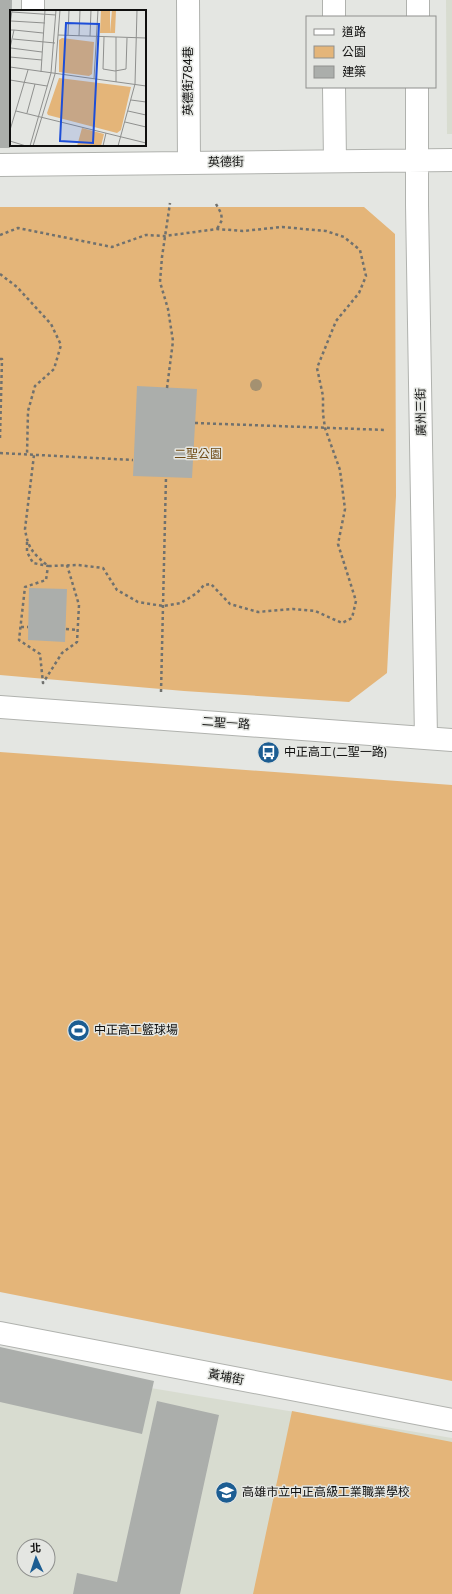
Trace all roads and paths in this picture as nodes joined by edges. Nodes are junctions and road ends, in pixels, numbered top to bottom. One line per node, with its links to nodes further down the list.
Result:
1 (188, 0): 12 (street, 英德街784巷)
2 (334, 0): 4 (street)
3 (418, 0): 5 (street)
4 (334, 16)
5 (418, 16)
6 (334, 88): 10 (street)
7 (417, 88): 11 (street, 廣州三街)
8 (32, 155): 12 (street, 英德街); 13 (street, 英德街)
9 (452, 160): 11 (street, 英德街)
10 (335, 161): 11 (street, 英德街); 12 (street, 英德街)
11 (417, 161): 41 (street, 廣州三街)
12 (188, 162)
13 (0, 165)
14 (170, 203): 18 (path)
15 (216, 204): 16 (path)
16 (216, 229): 18 (path); 23 (path)
17 (0, 235): 18 (path)
18 (165, 236): 21 (path)
19 (0, 274): 27 (path)
20 (0, 359): 25 (path)
21 (167, 388)
22 (195, 423): 23 (path)
23 (325, 428): 24 (path); 34 (path)
24 (386, 430)
25 (0, 438)
26 (0, 453): 27 (path)
27 (27, 455): 28 (path)
28 (34, 455): 29 (path); 31 (path)
29 (133, 460)
30 (166, 477): 34 (path)
31 (26, 539): 33 (path); 33 (path)
32 (67, 565): 33 (path); 34 (path); 38 (path)
33 (48, 566): 35 (path)
34 (163, 606): 39 (path)
35 (21, 627): 36 (path); 38 (path)
36 (28, 627)
37 (66, 629): 38 (path)
38 (77, 630)
39 (161, 692)
40 (0, 707): 41 (street, 二聖一路)
41 (426, 738): 42 (street, 二聖一路)
42 (452, 740)
43 (0, 1333): 44 (street, 黃埔街)
44 (452, 1420)

